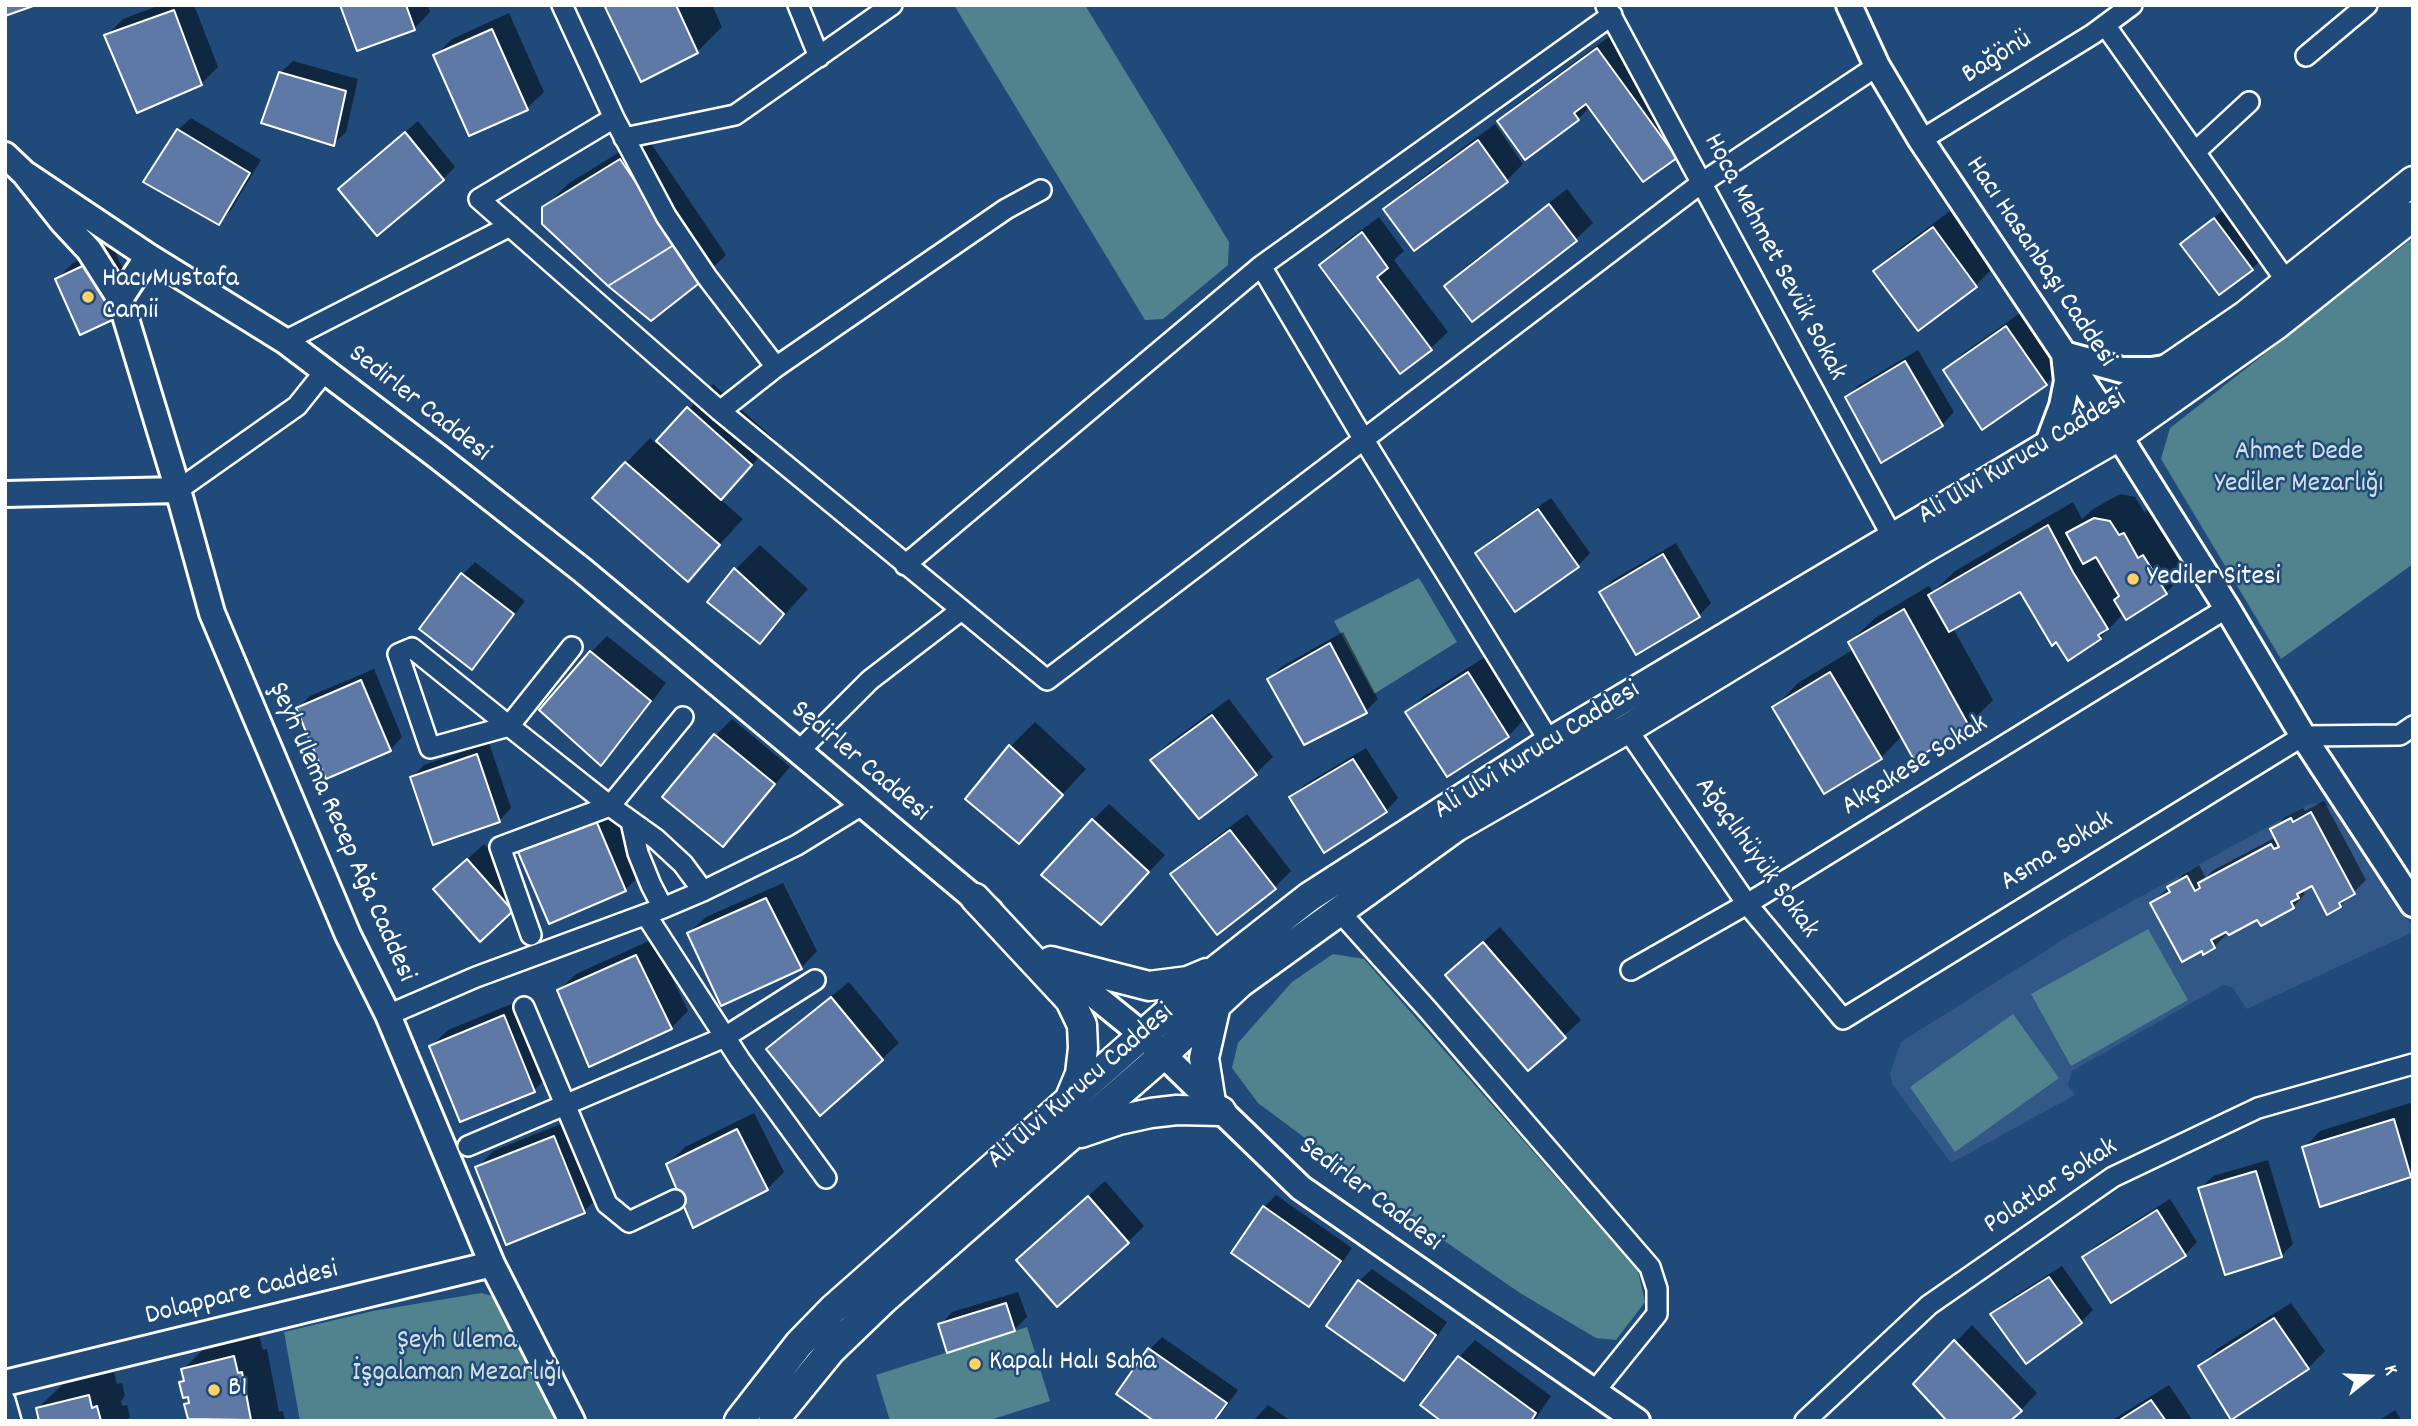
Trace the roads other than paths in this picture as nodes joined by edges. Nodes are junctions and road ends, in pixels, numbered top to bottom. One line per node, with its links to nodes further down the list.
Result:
1 (562, 5): 13 (street)
2 (798, 5): 10 (street)
3 (892, 5): 10 (street)
4 (1849, 5): 11 (street, Hacı Hasanbaşı Caddesi)
5 (2132, 5): 8 (street, Bağönü)
6 (2367, 5): 9 (street)
7 (1608, 10): 20 (street, Hoca Mehmet Sevük Sokak); 25 (street)
8 (2105, 25): 15 (street, Bağönü); 16 (street)
9 (2306, 56)
10 (819, 57): 14 (street)
11 (1877, 66): 15 (street, Hacı Hasanbaşı Caddesi); 20 (street)
12 (2249, 102): 16 (street)
13 (614, 118): 14 (street); 23 (street)
14 (624, 138): 30 (street)
15 (1921, 140): 29 (street, Hacı Hasanbaşı Caddesi)
16 (2195, 152): 26 (street)
17 (5, 155): 18 (street)
18 (15, 175): 24 (street, Sedirler Caddesi); 27 (street, Şeyh Ulema Recep Ağa Caddesi)
19 (2413, 181): 26 (main road, Ali Ulvi Kurucu Caddesi)
20 (1700, 184): 36 (street); 40 (street, Hoca Mehmet Sevük Sokak)
21 (1041, 190): 30 (street)
22 (2413, 216): 35 (main road, Ali Ulvi Kurucu Caddesi)
23 (510, 226): 28 (street); 33 (street)
24 (148, 256): 27 (street); 28 (street, Sedirler Caddesi)
25 (1261, 266): 36 (street); 41 (street)
26 (2287, 282): 31 (main road, Ali Ulvi Kurucu Caddesi)
27 (120, 299): 38 (street, Şeyh Ulema Recep Ağa Caddesi)
28 (285, 341): 32 (street, Sedirler Caddesi)
29 (2064, 354): 31 (street); 34 (street, Hacı Hasanbaşı Caddesi); 37 (street)
30 (776, 367): 33 (street)
31 (2171, 367): 34 (main road, Ali Ulvi Kurucu Caddesi)
32 (325, 371): 38 (street); 51 (street, Sedirler Caddesi)
33 (720, 411): 41 (street)
34 (2104, 412): 35 (street, Hacı Hasanbaşı Caddesi); 37 (main road, Ali Ulvi Kurucu Caddesi)
35 (2119, 436): 42 (street, Hacı Hasanbaşı Caddesi); 48 (main road, Ali Ulvi Kurucu Caddesi)
36 (1364, 440): 43 (street); 50 (street)
37 (2047, 446): 40 (main road, Ali Ulvi Kurucu Caddesi)
38 (178, 490): 39 (street); 68 (street, Şeyh Ulema Recep Ağa Caddesi)
39 (5, 494)
40 (1893, 538): 50 (main road, Ali Ulvi Kurucu Caddesi)
41 (905, 565): 43 (street)
42 (2227, 608): 49 (street, Hacı Hasanbaşı Caddesi); 57 (street, Akçakese Sokak)
43 (960, 611): 51 (street)
44 (572, 647): 46 (street)
45 (683, 718): 53 (street)
46 (509, 726): 46 (street); 53 (street)
47 (2413, 726): 49 (street)
48 (1627, 729): 57 (street, Ağaçlıhüyük Sokak); 60 (main road, Ali Ulvi Kurucu Caddesi)
49 (2302, 736): 58 (street, Hacı Hasanbaşı Caddesi); 69 (street, Asma Sokak)
50 (1550, 742): 63 (main road, Ali Ulvi Kurucu Caddesi)
51 (800, 750): 52 (street, Sedirler Caddesi)
52 (862, 805): 55 (street); 56 (street, Sedirler Caddesi)
53 (610, 806): 54 (street); 61 (street)
54 (631, 822): 55 (street); 59 (street)
55 (704, 891): 59 (street)
56 (975, 898): 62 (street, Sedirler Caddesi); 73 (main road)
57 (1747, 904): 64 (street, Akçakese Sokak); 69 (street, Ağaçlıhüyük Sokak)
58 (2413, 904)
59 (655, 911): 68 (street); 70 (street)
60 (1339, 911): 66 (main road, Ali Ulvi Kurucu Caddesi); 82 (street)
61 (531, 934)
62 (1051, 961): 63 (main road); 71 (street, Sedirler Caddesi)
63 (1216, 970): 71 (main road, Ali Ulvi Kurucu Caddesi)
64 (1631, 970)
65 (815, 980): 70 (street)
66 (1216, 1005): 71 (main road, Ali Ulvi Kurucu Caddesi); 75 (main road)
67 (524, 1007): 74 (street)
68 (388, 1015): 80 (street, Şeyh Ulema Recep Ağa Caddesi)
69 (1843, 1019)
70 (725, 1037): 74 (street); 78 (street)
71 (1153, 1045): 73 (main road, Ali Ulvi Kurucu Caddesi); 75 (street, Sedirler Caddesi); 76 (main road, Ali Ulvi Kurucu Caddesi)
72 (2413, 1064): 89 (street, Polatlar Sokak)
73 (1069, 1100): 86 (main road, Ali Ulvi Kurucu Caddesi)
74 (565, 1105): 77 (street); 79 (street)
75 (1216, 1107): 76 (main road); 82 (street, Sedirler Caddesi)
76 (1068, 1137): 87 (main road, Ali Ulvi Kurucu Caddesi)
77 (468, 1146)
78 (826, 1178)
79 (675, 1200)
80 (492, 1264): 81 (street, Dolappare Caddesi); 85 (street, Şeyh Ulema Recep Ağa Caddesi)
81 (5, 1383)
82 (1594, 1392): 88 (street, Sedirler Caddesi)
83 (5, 1400): 84 (street)
84 (10, 1421)
85 (572, 1421)
86 (738, 1421)
87 (773, 1421)
88 (1637, 1421)
89 (1805, 1421)

